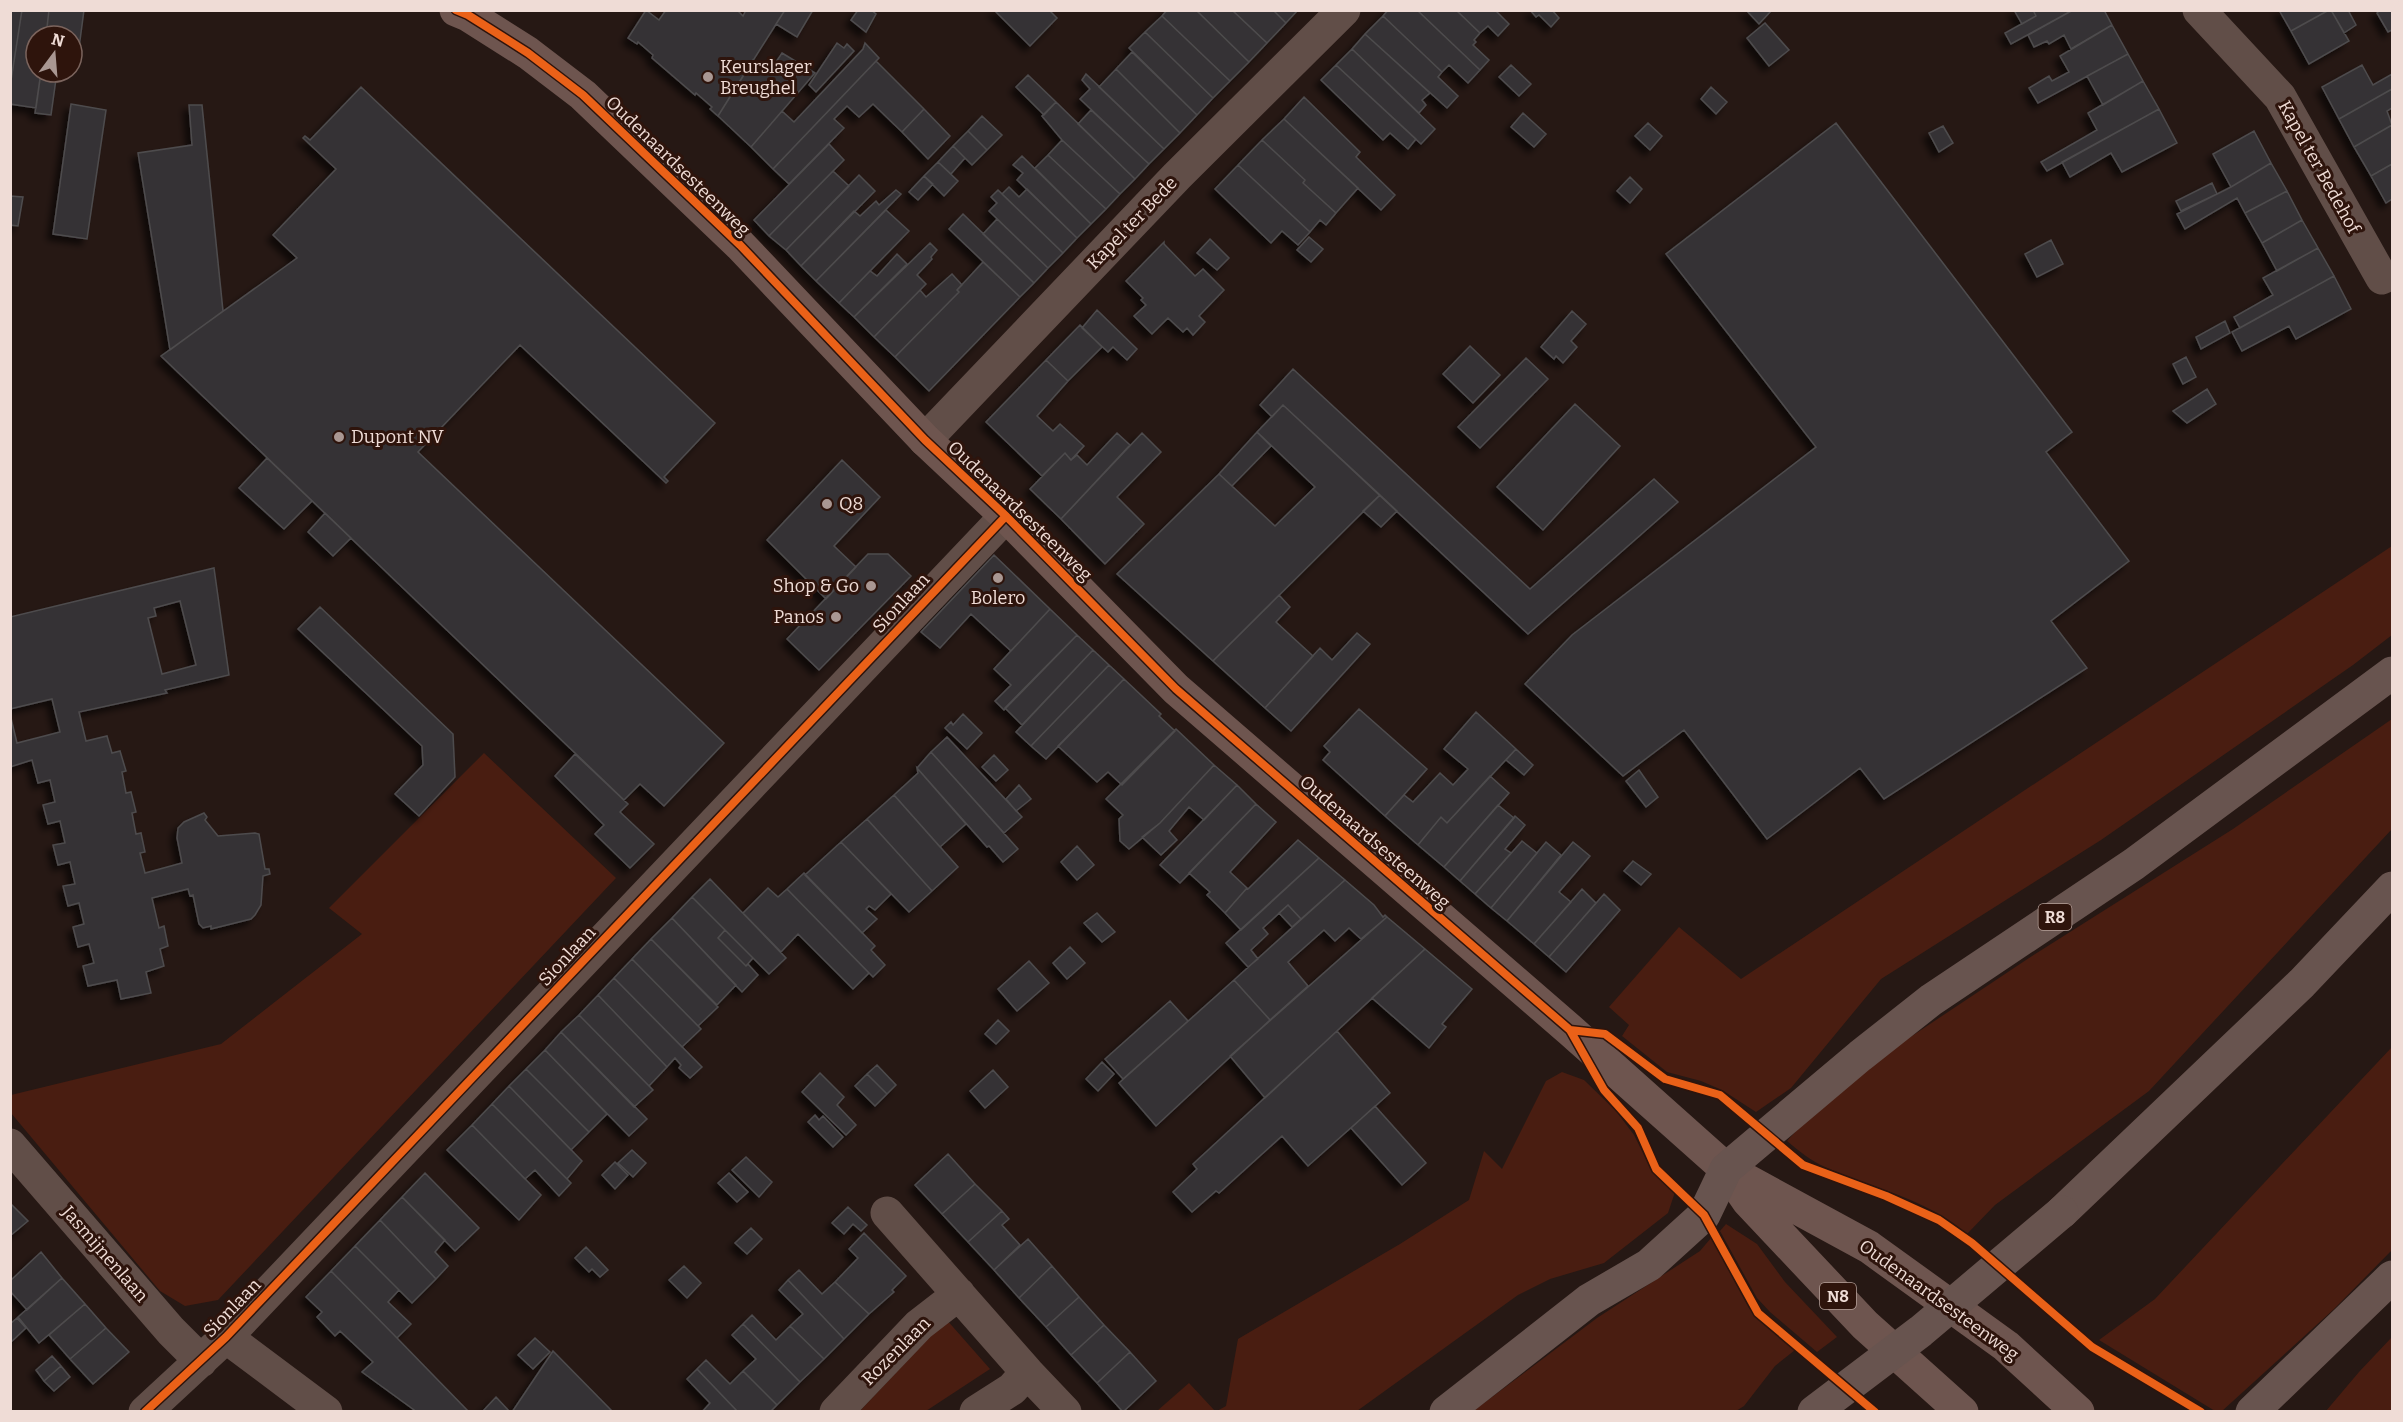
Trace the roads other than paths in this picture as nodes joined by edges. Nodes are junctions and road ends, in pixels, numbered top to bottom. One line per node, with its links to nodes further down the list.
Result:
1 (456, 10): 5 (main road, Oudenaardsesteenweg / N8)
2 (1344, 10): 5 (street, Kapel ter Bede)
3 (2199, 10): 4 (street, Kapel ter Bedehof)
4 (2382, 278)
5 (925, 440): 6 (main road, Oudenaardsesteenweg / N8)
6 (1006, 516): 10 (main road, Oudenaardsesteenweg / N8); 15 (street, Sionlaan)
7 (2392, 673): 10 (highway, R8)
8 (2392, 888): 24 (highway, bridge)
9 (10, 1145): 16 (street, Jasmijnenlaan)
10 (1726, 1169): 23 (highway); 25 (main road, Oudenaardsesteenweg / N8); 26 (main road, Oudenaardsesteenweg / N8)
11 (887, 1214): 13 (street)
12 (2392, 1277): 27 (highway)
13 (959, 1294): 17 (street); 20 (street, Rozenlaan)
14 (2392, 1301): 28 (highway)
15 (226, 1337): 16 (street, Sionlaan); 19 (street)
16 (201, 1361): 18 (street, Sionlaan)
17 (1027, 1372): 21 (street); 22 (street)
18 (145, 1412)
19 (326, 1412)
20 (836, 1412)
21 (976, 1412)
22 (1065, 1412)
23 (1446, 1412)
24 (1814, 1412)
25 (1962, 1412)
26 (2078, 1412)
27 (2252, 1412)
28 (2288, 1412)

